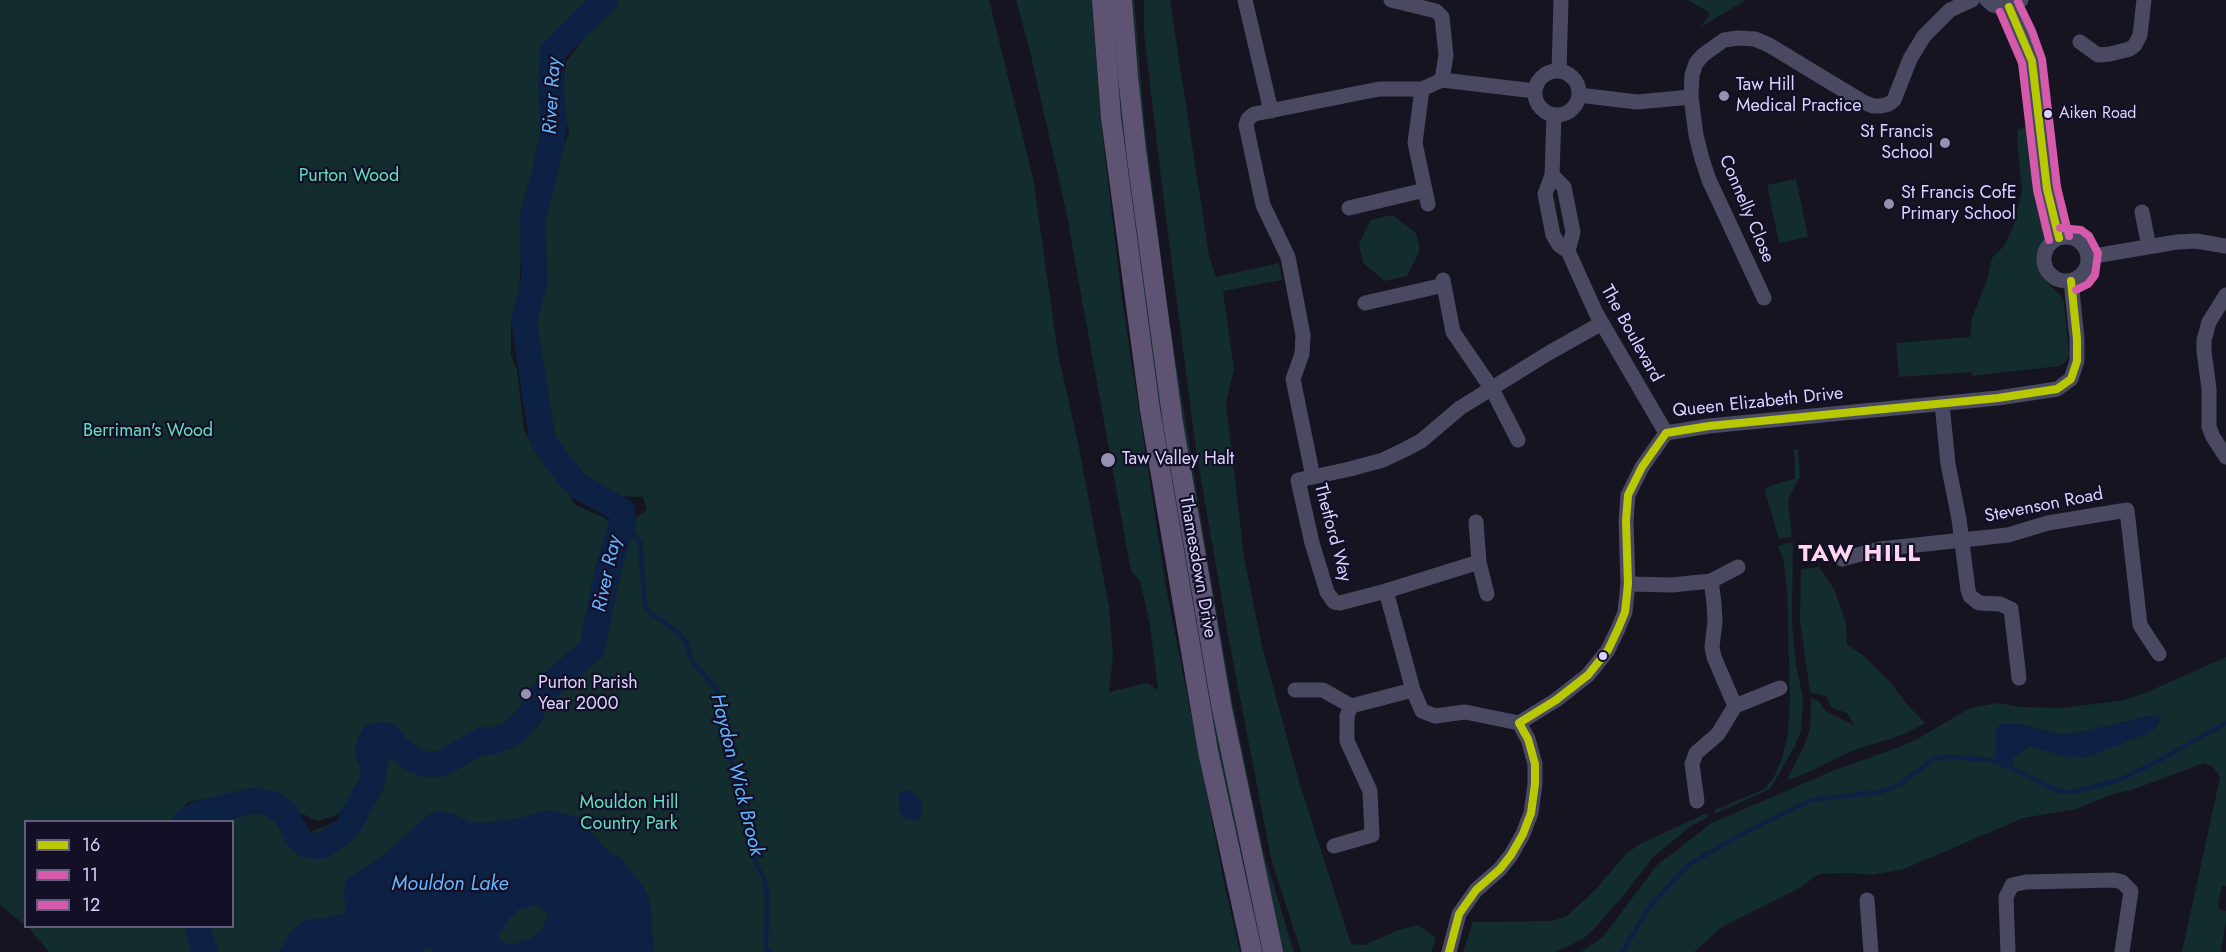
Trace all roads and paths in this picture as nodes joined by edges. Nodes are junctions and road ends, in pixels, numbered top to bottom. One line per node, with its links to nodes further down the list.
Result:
1 (1102, 0): 58 (main road, Thamesdown Drive)
2 (1122, 0): 59 (main road, Thamesdown Drive)
3 (1245, 0): 17 (street)
4 (1391, 0): 12 (street)
5 (1561, 0): 11 (street)
6 (1972, 0): 16 (street)
7 (1988, 0): 9 (street)
8 (2144, 0): 10 (street)
9 (2015, 3): 22 (street)
10 (2080, 42)
11 (1559, 71): 14 (street); 15 (street)
12 (1442, 80): 13 (street, Thetford Way); 14 (street)
13 (1422, 89): 17 (street, Thetford Way); 20 (street)
14 (1535, 91): 18 (street)
15 (1580, 95): 16 (street); 18 (street)
16 (1691, 97): 29 (street, Connelly Close)
17 (1271, 111): 37 (street, Thetford Way)
18 (1554, 116): 19 (street, The Boulevard)
19 (1552, 175): 25 (street, The Boulevard); 25 (street, The Boulevard)
20 (1349, 208)
21 (2142, 212): 24 (street)
22 (2059, 238): 26 (street); 27 (street)
23 (2226, 246): 24 (street)
24 (2149, 247): 26 (street)
25 (1568, 251): 31 (street, The Boulevard)
26 (2088, 257): 27 (street)
27 (2071, 281): 33 (street, Queen Elizabeth Drive)
28 (2226, 295): 36 (street)
29 (1764, 298)
30 (1365, 303): 32 (street)
31 (1602, 322): 32 (street); 34 (street, The Boulevard)
32 (1492, 390): 35 (street); 37 (street)
33 (1942, 404): 34 (street, Queen Elizabeth Drive); 39 (street)
34 (1666, 433): 44 (street, Queen Elizabeth Drive)
35 (1518, 440)
36 (2226, 457)
37 (1313, 477): 45 (street, Thetford Way)
38 (1476, 522): 41 (street)
39 (1962, 541): 40 (street); 47 (street, Stevenson Road); 48 (street)
40 (1842, 559)
41 (1479, 562): 45 (street, Thetford Way); 46 (street)
42 (1738, 567): 43 (street)
43 (1711, 581): 44 (street); 53 (street)
44 (1628, 584): 54 (street, Queen Elizabeth Drive)
45 (1386, 591): 51 (street)
46 (1487, 594)
47 (2159, 654)
48 (2019, 678)
49 (1780, 688): 53 (street)
50 (1295, 690): 52 (street)
51 (1413, 690): 52 (street); 54 (street)
52 (1351, 706): 56 (street)
53 (1735, 706): 55 (street)
54 (1518, 723): 60 (street)
55 (1696, 801)
56 (1334, 846)
57 (1867, 900): 61 (street)
58 (1252, 952)
59 (1273, 952)
60 (1449, 952)
61 (1871, 952)
62 (2008, 952): 63 (street)
63 (2122, 952)

